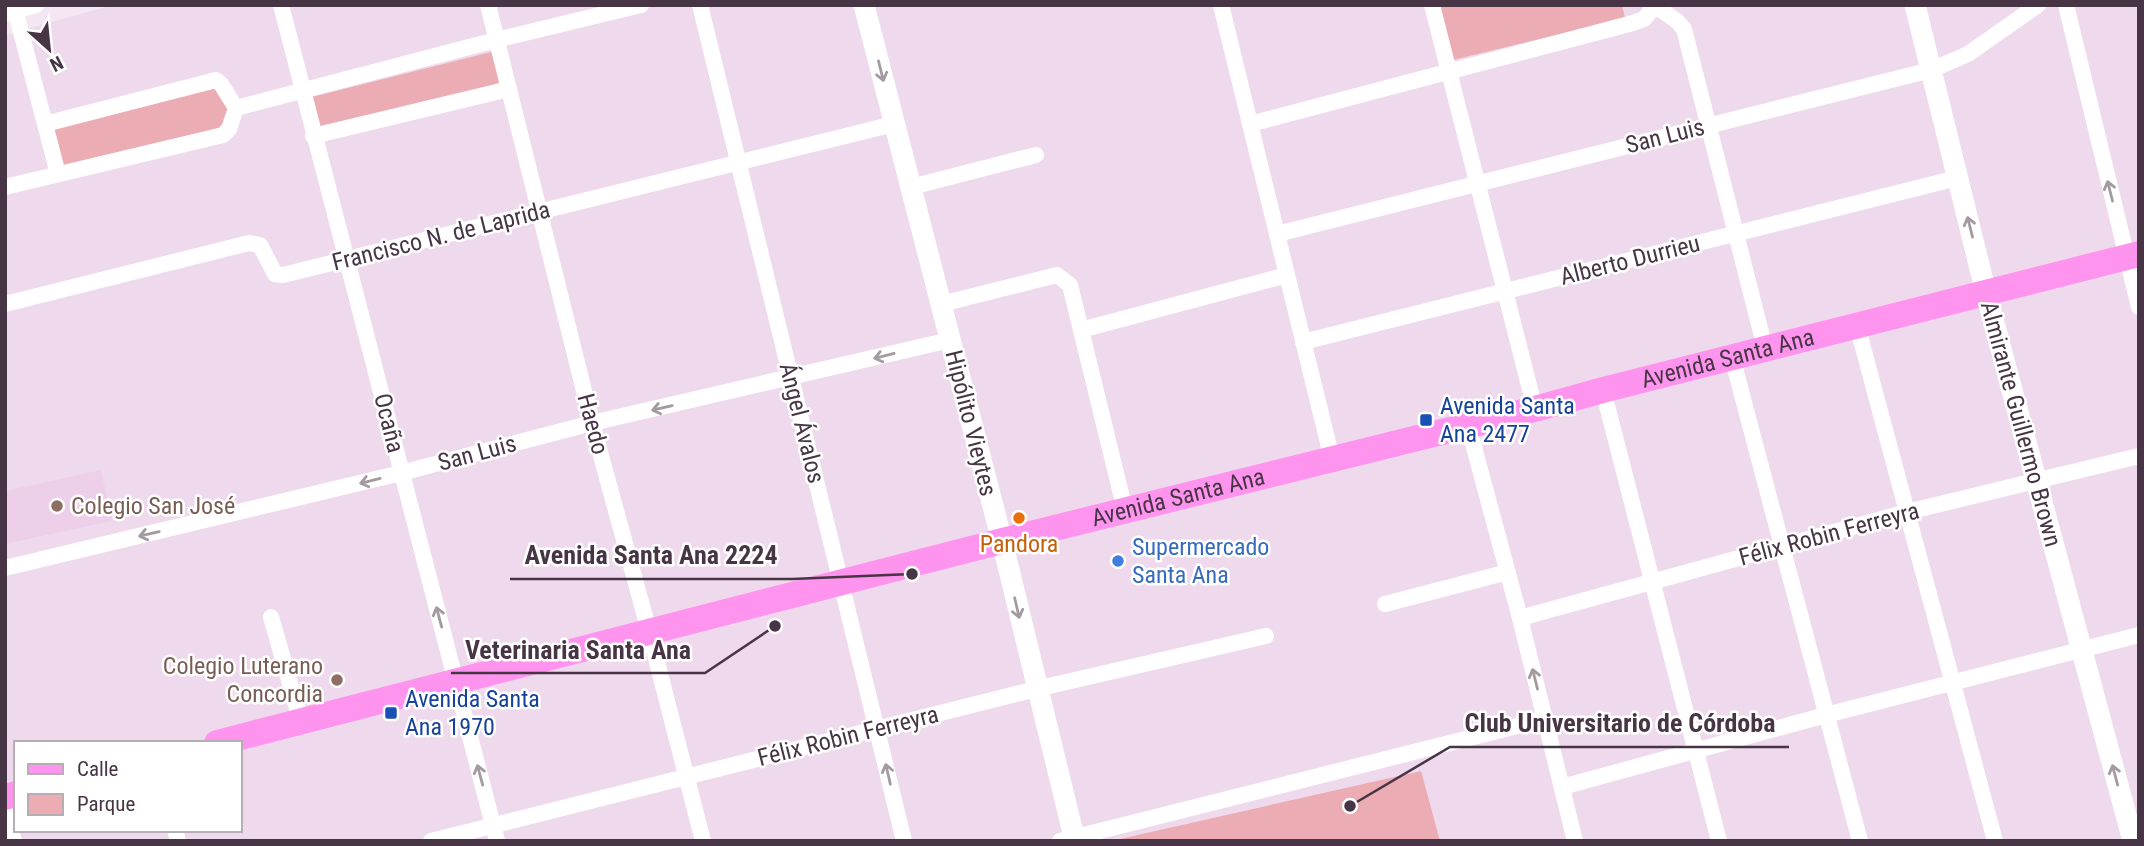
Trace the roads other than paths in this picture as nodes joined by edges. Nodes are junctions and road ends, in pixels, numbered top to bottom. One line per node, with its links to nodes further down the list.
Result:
1 (36, 5): 13 (street)
2 (281, 5): 18 (street, Ocaña)
3 (488, 5): 14 (street, Haedo)
4 (641, 5): 14 (street)
5 (700, 5): 26 (street, Ángel Ávalos)
6 (864, 5): 21 (street, Hipólito Vieytes, one-way to 21)
7 (1221, 5): 22 (street)
8 (1432, 5): 16 (street)
9 (1915, 5): 15 (street, Almirante Guillermo Brown)
10 (2038, 5): 15 (street, San Luis)
11 (2066, 5): 35 (street, one-way to 11)
12 (1654, 6): 16 (street); 23 (street)
13 (12, 10): 20 (street)
14 (496, 40): 17 (street, Haedo); 18 (street)
15 (1931, 70): 23 (street, San Luis); 28 (street, Almirante Guillermo Brown)
16 (1449, 72): 22 (street); 29 (street)
17 (509, 89): 24 (street); 32 (street, Haedo)
18 (301, 90): 19 (street); 24 (street, Ocaña)
19 (236, 108): 20 (street); 27 (street)
20 (45, 124): 27 (street)
21 (894, 124): 26 (street, Francisco N. de Laprida); 31 (street, Hipólito Vieytes)
22 (1250, 124): 33 (street)
23 (1708, 126): 29 (street, San Luis); 34 (street)
24 (313, 136): 36 (street, Ocaña)
25 (1036, 155): 31 (street)
26 (738, 163): 32 (street, Francisco N. de Laprida); 49 (street, Ángel Ávalos)
27 (58, 174): 30 (street)
28 (1957, 178): 34 (street, Alberto Durrieu); 39 (street, Almirante Guillermo Brown, one-way to 28)
29 (1478, 184): 33 (street, San Luis); 38 (street)
30 (5, 187)
31 (911, 187): 41 (street, Hipólito Vieytes)
32 (540, 212): 36 (street, Francisco N. de Laprida); 52 (street, Haedo)
33 (1277, 234): 37 (street)
34 (1735, 234): 38 (street, Alberto Durrieu); 47 (street)
35 (2132, 256): 39 (main road, Avenida Santa Ana); 42 (street)
36 (346, 259): 40 (street, Francisco N. de Laprida); 56 (street, Ocaña)
37 (1287, 275): 44 (street); 46 (street)
38 (1505, 291): 46 (street, Alberto Durrieu); 51 (street)
39 (1986, 293): 43 (main road, Avenida Santa Ana); 57 (street, Almirante Guillermo Brown)
40 (5, 304)
41 (941, 304): 44 (street); 45 (street, Hipólito Vieytes)
42 (2139, 307)
43 (1857, 325): 47 (main road, Avenida Santa Ana); 59 (street)
44 (1081, 330): 58 (street)
45 (950, 340): 49 (street, San Luis, one-way to 49); 60 (street, Hipólito Vieytes)
46 (1303, 342): 55 (street)
47 (1765, 348): 48 (main road, Avenida Santa Ana)
48 (1732, 357): 50 (main road, Avenida Santa Ana); 61 (street)
49 (791, 379): 52 (street, San Luis, one-way to 52); 65 (street, Ángel Ávalos)
50 (1603, 390): 51 (main road, Avenida Santa Ana); 64 (street)
51 (1535, 409): 53 (main road, Avenida Santa Ana)
52 (592, 423): 56 (street, San Luis); 69 (street, Haedo)
53 (1468, 425): 55 (main road, Avenida Santa Ana); 63 (street)
54 (2139, 456): 57 (street, Félix Robin Ferreyra)
55 (1332, 459): 58 (main road, Avenida Santa Ana)
56 (401, 473): 62 (street, San Luis, one-way to 62); 74 (street, Ocaña, one-way to 56)
57 (2037, 480): 59 (street, Félix Robin Ferreyra); 72 (street, Almirante Guillermo Brown)
58 (1125, 510): 60 (main road, Avenida Santa Ana)
59 (1908, 512): 61 (street, Félix Robin Ferreyra); 73 (street)
60 (1002, 541): 65 (main road, Avenida Santa Ana); 75 (street, Hipólito Vieytes, one-way to 75)
61 (1781, 547): 64 (street, Félix Robin Ferreyra); 76 (street)
62 (5, 568)
63 (1508, 572): 66 (street); 68 (street)
64 (1651, 581): 68 (street, Félix Robin Ferreyra); 81 (street)
65 (841, 583): 69 (main road, Avenida Santa Ana); 79 (street, Ángel Ávalos)
66 (1385, 604)
67 (271, 617): 78 (street)
68 (1520, 618): 77 (street, one-way to 68)
69 (649, 631): 74 (main road, Avenida Santa Ana); 82 (street, Haedo)
70 (2139, 635): 72 (street)
71 (1266, 636): 75 (street, Félix Robin Ferreyra)
72 (2081, 649): 73 (street); 95 (street, Almirante Guillermo Brown, one-way to 72)
73 (1955, 682): 76 (street); 94 (street)
74 (456, 683): 78 (main road, Avenida Santa Ana); 85 (street, Ocaña, one-way to 74)
75 (1036, 689): 79 (street, Félix Robin Ferreyra); 86 (street, Hipólito Vieytes)
76 (1826, 715): 81 (street); 93 (street)
77 (1545, 719): 83 (street); 86 (street)
78 (301, 722): 80 (main road, Avenida Santa Ana)
79 (878, 729): 82 (street, Félix Robin Ferreyra); 90 (street, Ángel Ávalos, one-way to 79)
80 (225, 741)
81 (1696, 751): 83 (street); 92 (street)
82 (688, 776): 85 (street, Félix Robin Ferreyra); 89 (street, Haedo)
83 (1562, 787): 91 (street)
84 (5, 810): 87 (street)
85 (495, 833): 88 (street, Félix Robin Ferreyra)
86 (1070, 840)
87 (14, 841)
88 (431, 841)
89 (703, 841)
90 (904, 841)
91 (1575, 841)
92 (1719, 841)
93 (1860, 841)
94 (1995, 841)
95 (2136, 841)

